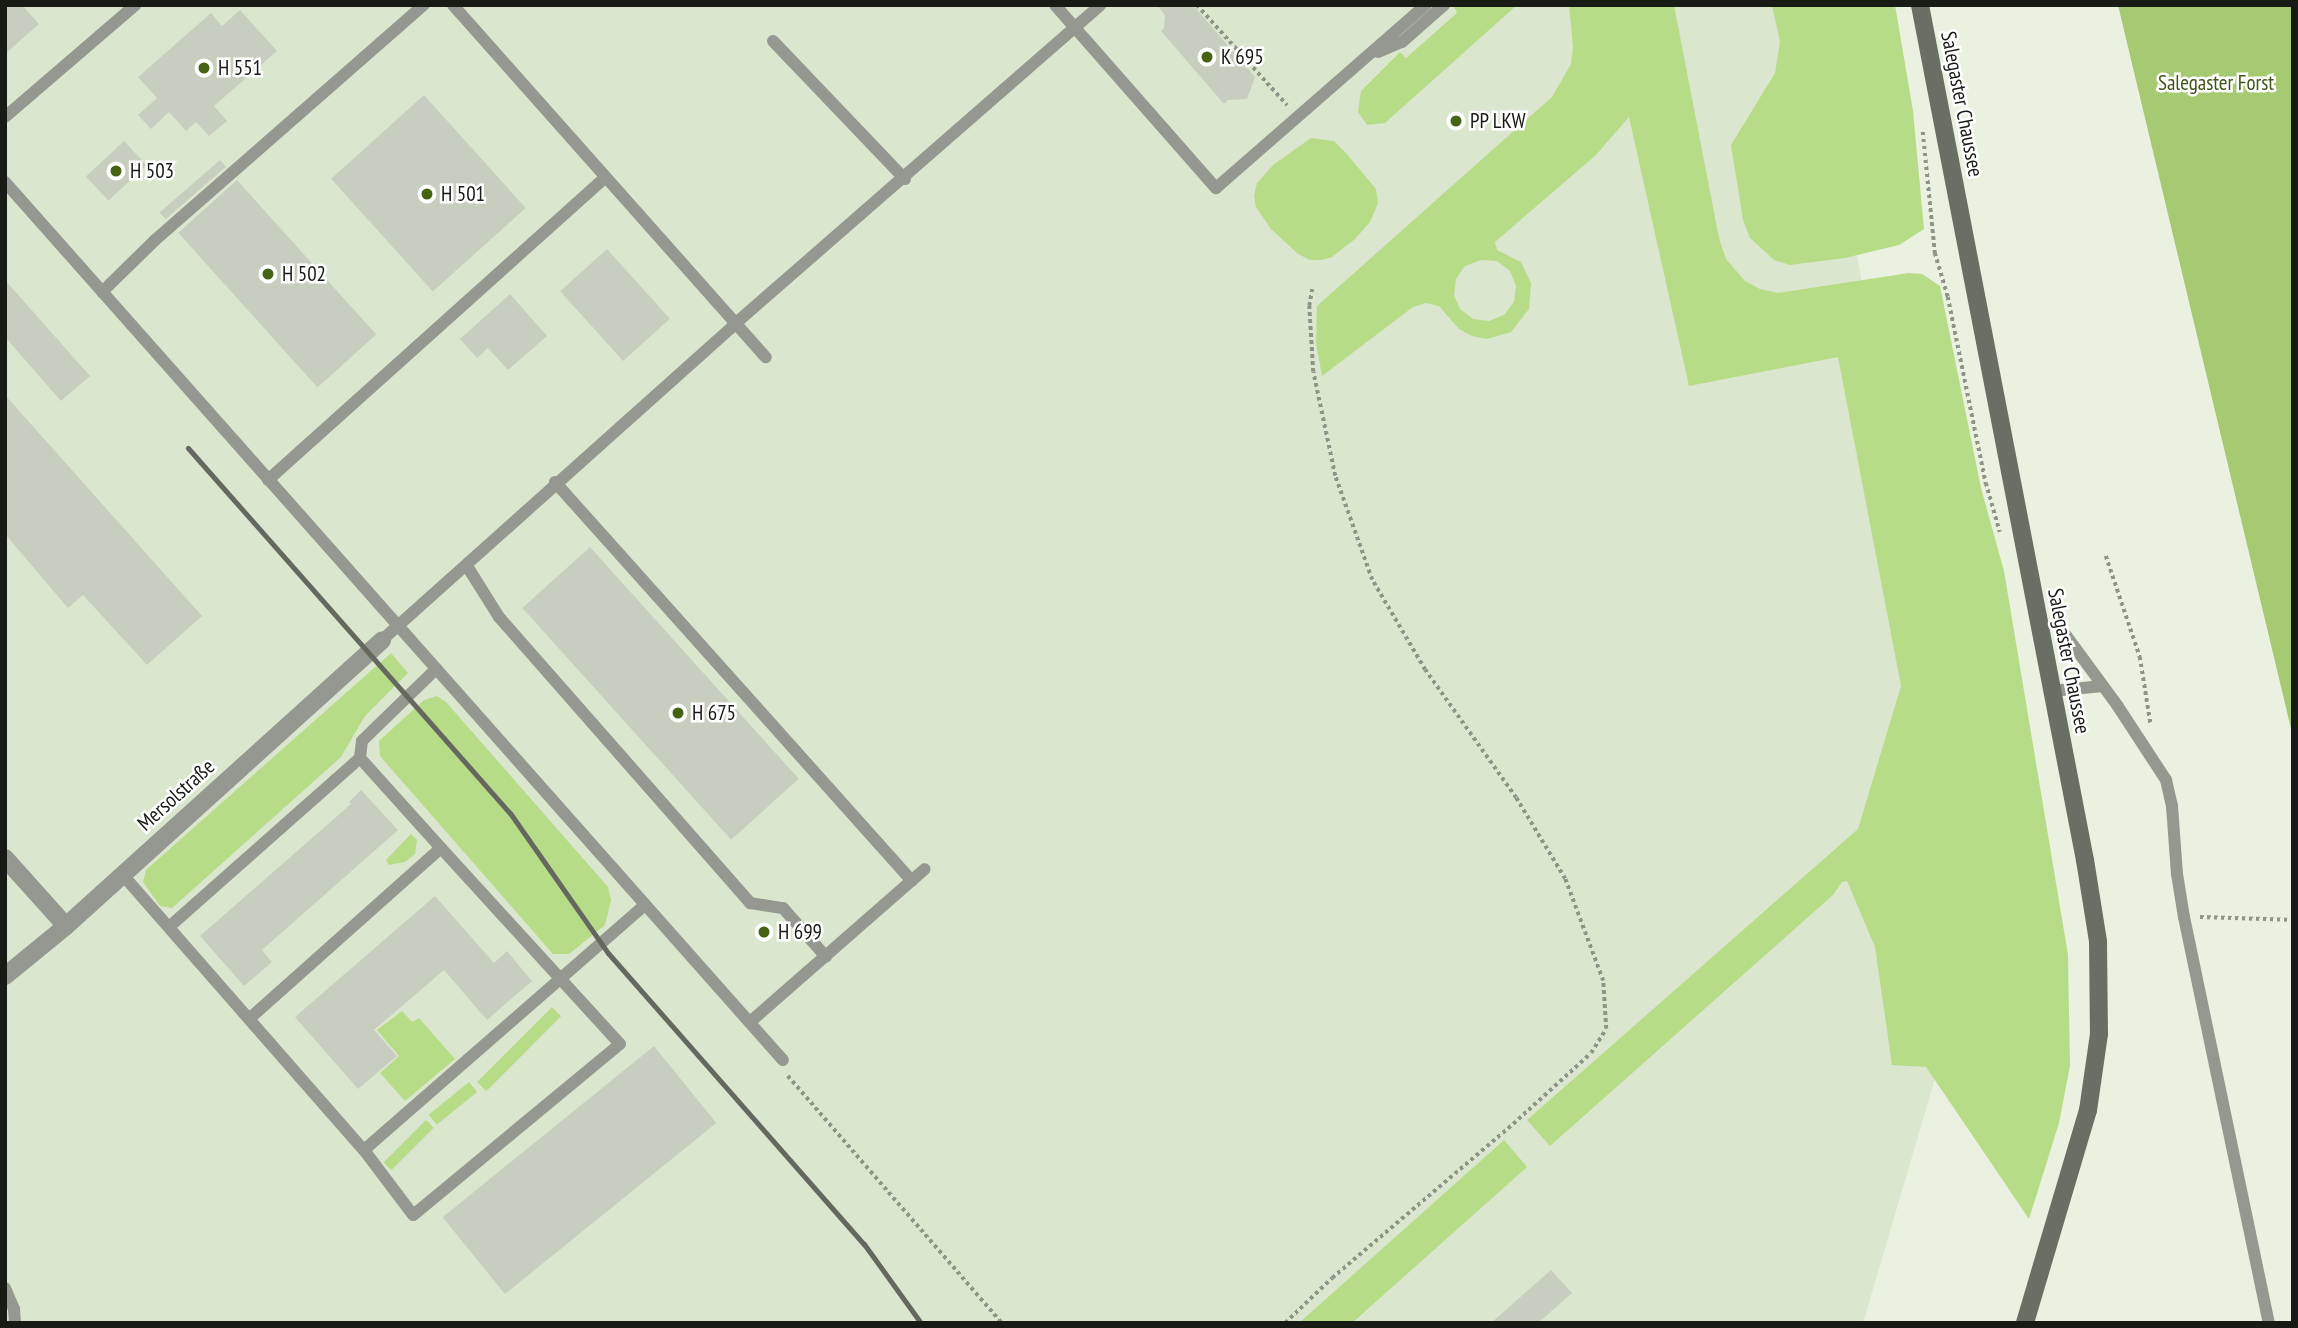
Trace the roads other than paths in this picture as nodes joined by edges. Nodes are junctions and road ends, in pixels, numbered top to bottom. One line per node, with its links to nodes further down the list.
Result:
1 (135, 5): 12 (lane)
2 (424, 5): 16 (lane)
3 (453, 5): 13 (lane)
4 (1055, 5): 9 (lane)
5 (1100, 5): 9 (lane)
6 (1426, 5): 11 (lane)
7 (1920, 5): 27 (main road, Salegaster Chaussee)
8 (1442, 7): 11 (lane)
9 (1074, 28): 11 (lane); 14 (lane)
10 (773, 41): 14 (lane)
11 (1368, 56)
12 (5, 117)
13 (605, 178): 17 (lane); 19 (lane)
14 (905, 179): 17 (lane)
15 (5, 182): 16 (lane)
16 (102, 292): 19 (lane)
17 (736, 323): 18 (lane); 20 (lane)
18 (766, 357)
19 (268, 480): 22 (lane)
20 (555, 482): 21 (lane); 33 (lane)
21 (467, 566): 22 (lane); 37 (lane)
22 (398, 626): 24 (lane); 25 (lane)
23 (2062, 629): 26 (lane)
24 (379, 643): 32 (street, Mersolstraße)
25 (436, 669): 28 (lane); 34 (lane)
26 (2103, 686): 27 (lane); 47 (lane)
27 (2052, 691): 46 (main road, Salegaster Chaussee)
28 (360, 758): 29 (lane); 36 (lane)
29 (441, 848): 39 (lane); 40 (lane)
30 (5, 858): 35 (street)
31 (925, 869): 33 (lane)
32 (122, 874): 35 (street, Mersolstraße); 36 (lane)
33 (912, 881): 37 (lane)
34 (645, 905): 39 (lane); 41 (lane)
35 (66, 926): 38 (street, Mersolstraße)
36 (169, 928): 40 (lane)
37 (826, 957): 41 (lane)
38 (5, 976)
39 (560, 979): 43 (lane); 43 (lane)
40 (249, 1019): 43 (lane)
41 (750, 1023): 42 (lane)
42 (783, 1060)
43 (364, 1150)
44 (5, 1289): 45 (lane)
45 (15, 1323)
46 (2025, 1323)
47 (2269, 1323)

